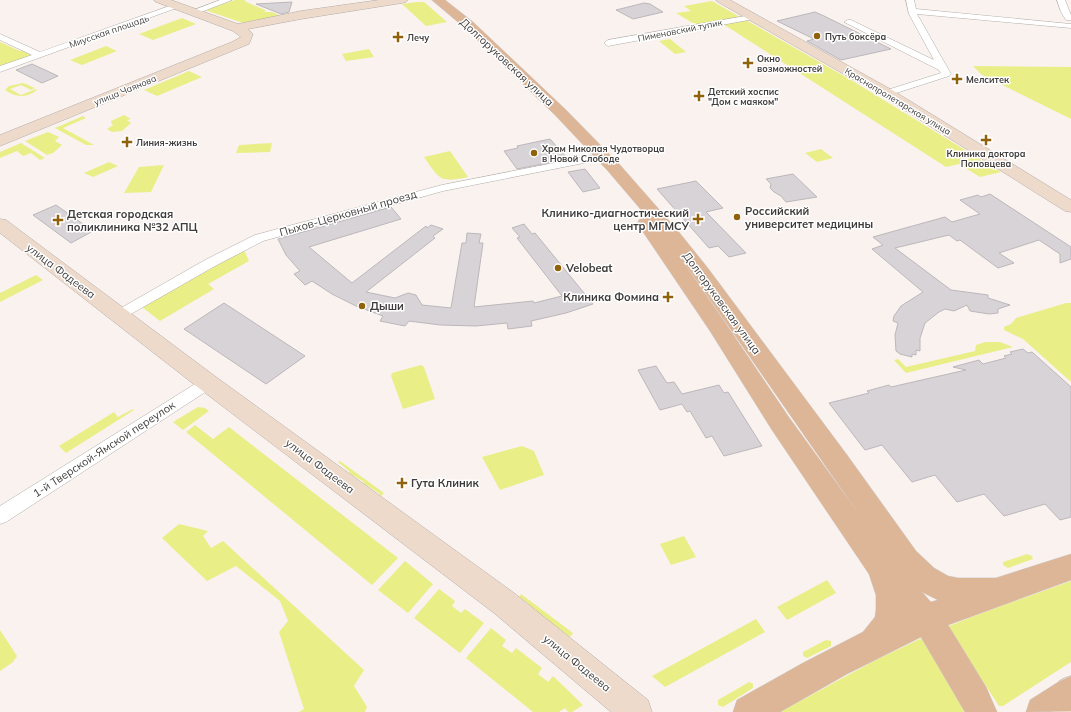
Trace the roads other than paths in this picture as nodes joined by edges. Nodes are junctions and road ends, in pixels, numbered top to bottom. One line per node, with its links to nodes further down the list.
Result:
1 (160, 0): 9 (street)
2 (228, 0): 11 (street)
3 (402, 0): 15 (street)
4 (430, 0): 23 (main road, Долгоруковская улица)
5 (438, 0): 26 (main road, Долгоруковская улица)
6 (722, 0): 12 (street, Краснопролетарская улица)
7 (910, 0): 10 (street)
8 (1061, 0): 13 (street)
9 (178, 6): 11 (street); 18 (street, Миусская площадь)
10 (915, 11): 13 (street); 19 (street)
11 (193, 12): 15 (street)
12 (751, 17): 17 (street, Пименовский тупик); 21 (street, Краснопролетарская улица)
13 (1070, 21)
14 (848, 22): 19 (street)
15 (242, 32): 22 (street, улица Чаянова)
16 (0, 37): 18 (street)
17 (608, 44)
18 (39, 55): 20 (street, Миусская площадь)
19 (942, 68): 21 (street)
20 (0, 69)
21 (887, 93): 24 (street, Краснопролетарская улица)
22 (0, 141)
23 (595, 158): 26 (main road, Долгоруковская улица); 27 (street, Пыхов-Церковный проезд)
24 (1071, 207)
25 (0, 224): 27 (street, улица Фадеева)
26 (681, 259): 30 (main road, Долгоруковская улица)
27 (119, 315): 28 (street, улица Фадеева)
28 (208, 383): 29 (street, 1-й Тверской-Ямской переулок); 37 (street, улица Фадеева)
29 (0, 516)
30 (893, 563): 32 (main road, Долгоруковская улица); 33 (main road); 34 (main road, Долгоруковская улица)
31 (1071, 567): 32 (main road)
32 (996, 592): 33 (main road)
33 (927, 619): 34 (main road); 36 (main road)
34 (874, 643): 38 (main road)
35 (1071, 692): 39 (main road); 40 (street)
36 (980, 707)
37 (636, 712)
38 (749, 712)
39 (1042, 712)
40 (1068, 712)

